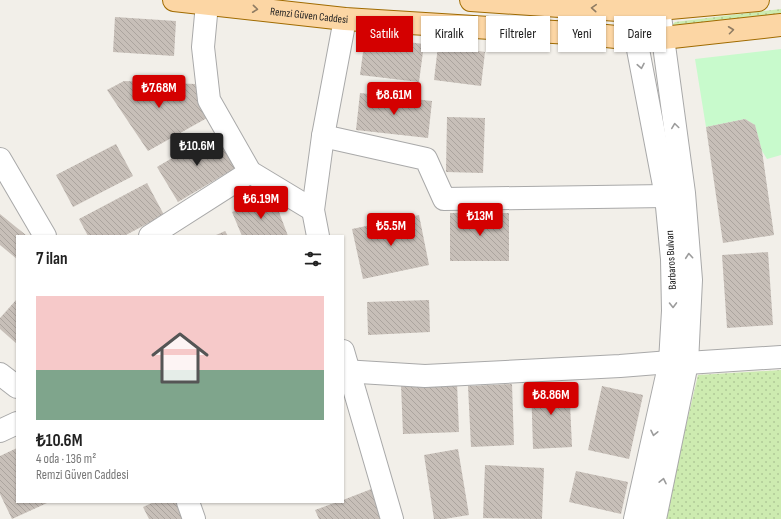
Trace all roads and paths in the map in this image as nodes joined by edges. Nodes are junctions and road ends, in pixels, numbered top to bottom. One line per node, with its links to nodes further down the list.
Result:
1 (174, 0): 4 (main road, Remzi Güven Caddesi)
2 (471, 0): 5 (main road, one-way to 2)
3 (758, 0): 6 (main road)
4 (207, 4): 9 (main road, Remzi Güven Caddesi, one-way to 9); 17 (street)
5 (634, 5): 6 (main road); 7 (street, Barbaros Bulvarı)
6 (656, 5): 8 (street, Barbaros Bulvarı)
7 (635, 16)
8 (658, 16)
9 (345, 19): 11 (main road, Remzi Güven Caddesi); 15 (street)
10 (781, 25): 12 (main road, Remzi Güven Caddesi, one-way to 10)
11 (614, 37)
12 (666, 38)
13 (638, 52): 18 (street, Barbaros Bulvarı, one-way to 18)
14 (665, 52): 24 (street, Barbaros Bulvarı, one-way to 14)
15 (323, 136): 18 (street); 19 (street)
16 (0, 159): 20 (street)
17 (250, 172): 19 (street); 21 (street)
18 (666, 196): 24 (street, Barbaros Bulvarı, one-way to 24)
19 (313, 210): 22 (street)
20 (44, 235)
21 (152, 235)
22 (318, 235)
23 (781, 357): 24 (street)
24 (679, 362): 25 (street); 33 (street, Barbaros Bulvarı, one-way to 33); 34 (street, Barbaros Bulvarı, one-way to 24)
25 (345, 364): 32 (street)
26 (0, 374): 27 (street)
27 (16, 386)
28 (16, 423): 29 (street)
29 (0, 431)
30 (188, 503): 31 (street)
31 (194, 519)
32 (392, 519)
33 (635, 519)
34 (654, 519)

